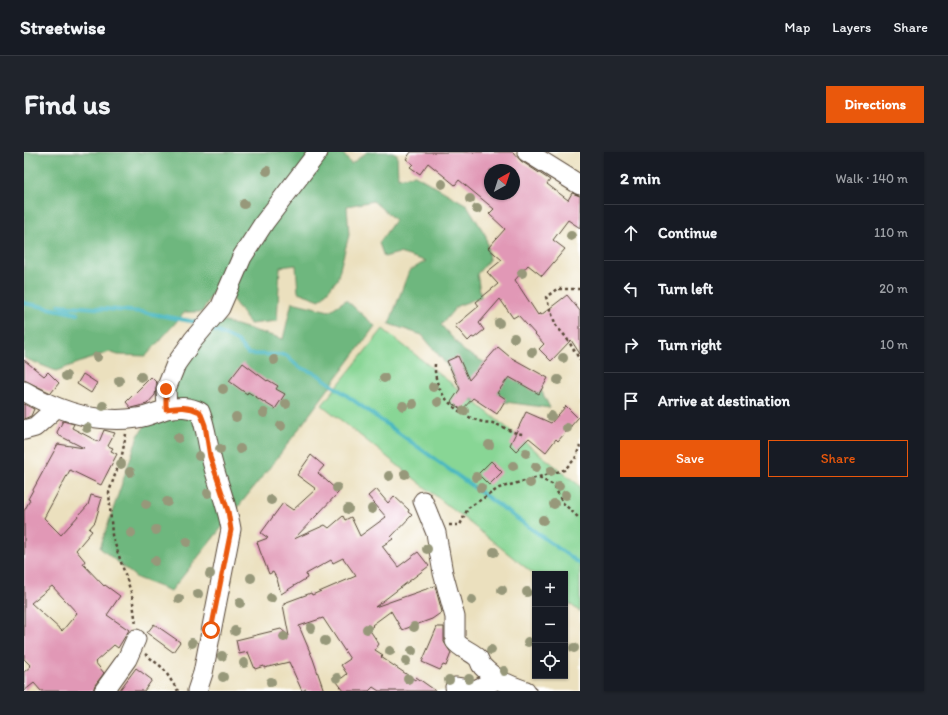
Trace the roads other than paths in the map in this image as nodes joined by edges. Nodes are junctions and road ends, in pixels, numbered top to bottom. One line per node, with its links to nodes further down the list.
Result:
1 (318, 152): 6 (street)
2 (527, 152): 3 (street)
3 (580, 185)
4 (24, 391): 5 (street)
5 (56, 408): 6 (street); 7 (street)
6 (166, 409): 13 (street)
7 (24, 430)
8 (423, 500): 10 (street)
9 (136, 639): 12 (street)
10 (498, 679): 11 (street); 14 (street)
11 (455, 687)
12 (104, 691)
13 (197, 691)
14 (526, 691)

